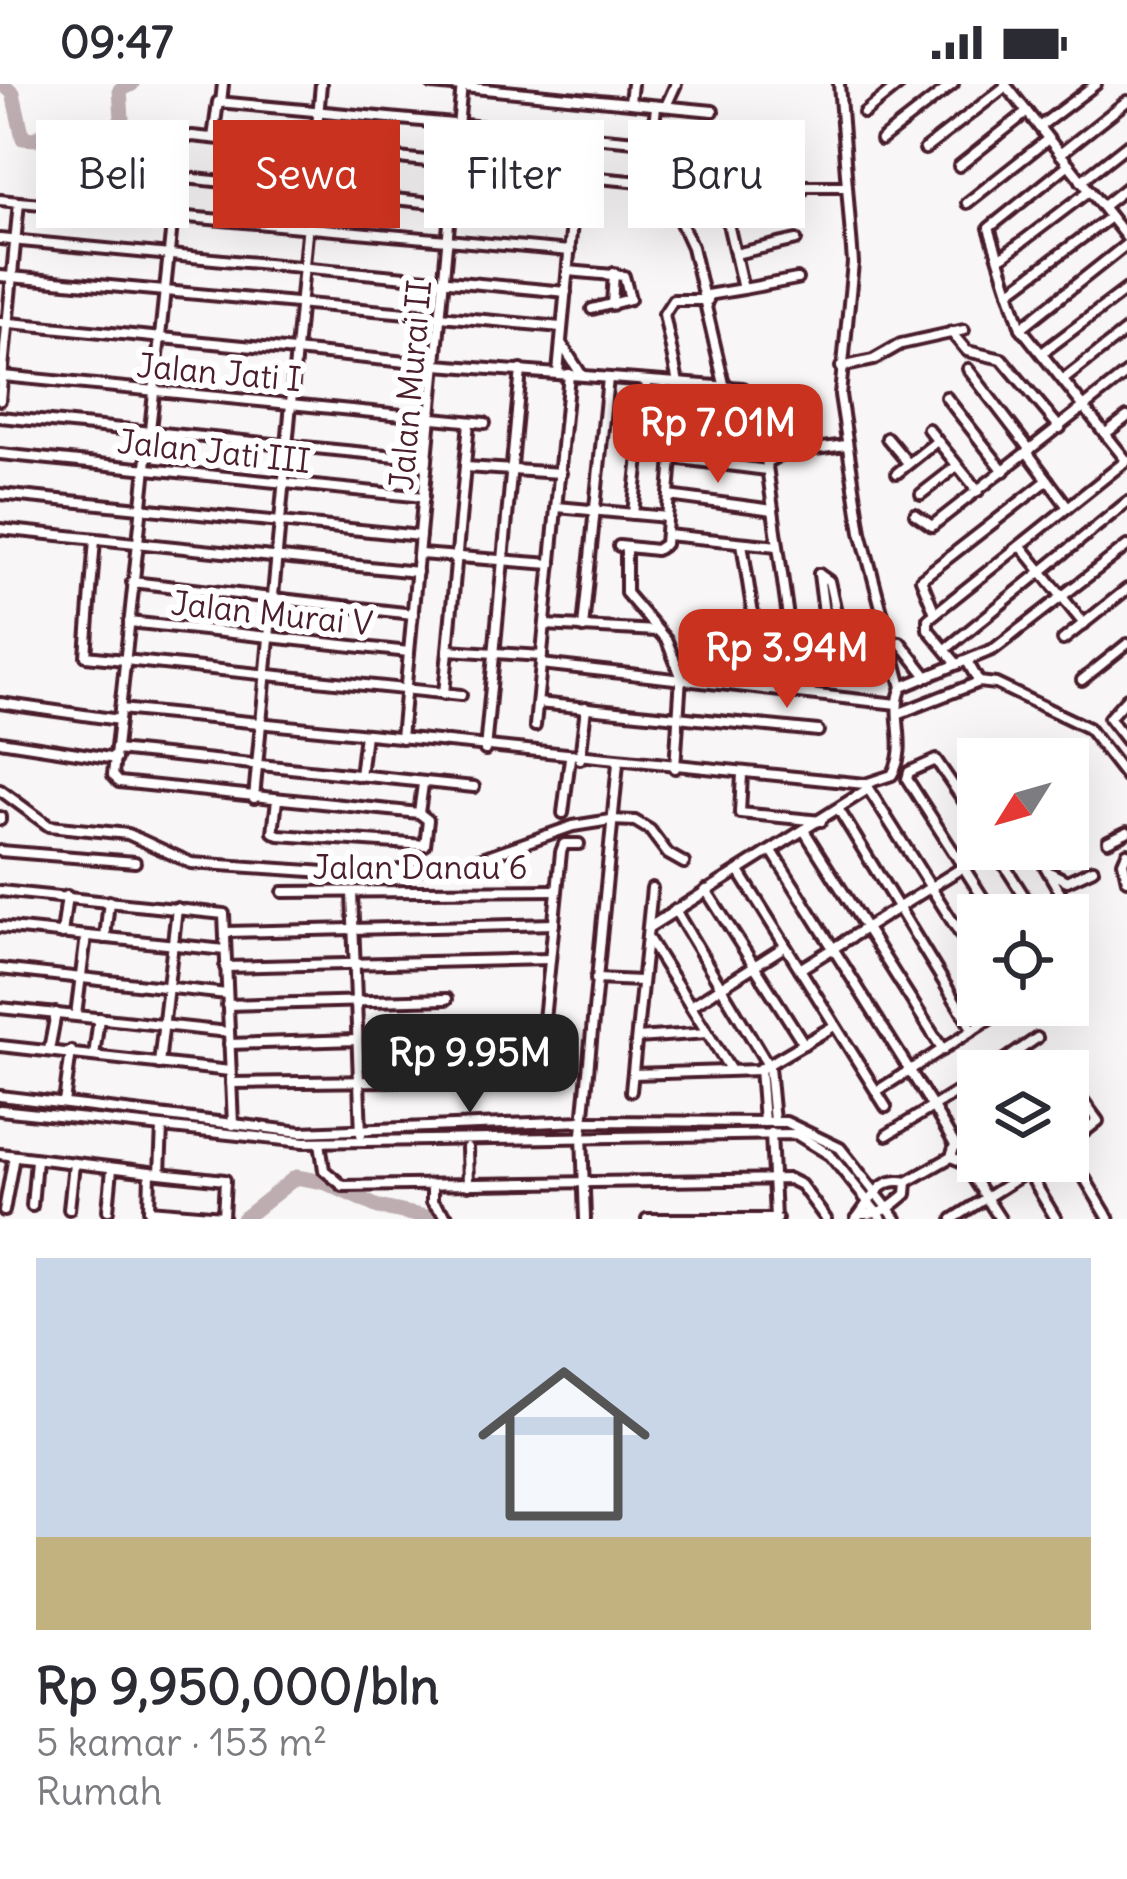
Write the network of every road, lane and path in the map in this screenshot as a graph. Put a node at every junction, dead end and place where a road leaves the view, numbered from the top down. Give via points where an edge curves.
1 (223, 84) edge
2 (321, 84) edge
3 (432, 84) edge
4 (632, 84) edge
5 (676, 84) edge
6 (839, 84) edge
7 (899, 84) edge
8 (953, 84) edge
9 (1096, 84) edge
10 (462, 85) edge
11 (1005, 85) edge
12 (1127, 101) edge
13 (630, 102) junction
14 (221, 103) junction
15 (661, 106) junction
16 (713, 111) dead end
17 (1027, 112) junction
18 (318, 113) junction
19 (864, 113) dead end
20 (317, 120) edge
21 (460, 120) edge
22 (660, 120) edge
23 (424, 123) edge
24 (1039, 128) junction
25 (212, 138) joint
26 (1048, 139) junction
27 (189, 140) edge
28 (881, 140) dead end
29 (1127, 145) edge
30 (925, 149) dead end
31 (1060, 154) junction
32 (1069, 164) junction
33 (959, 166) dead end
34 (1082, 181) junction
35 (805, 186) edge
36 (843, 186) junction
37 (1127, 187) edge
38 (1090, 190) junction
39 (0, 200) edge
40 (19, 202) junction
41 (36, 203) edge
42 (967, 203) dead end
43 (1102, 206) junction
44 (1110, 217) junction
45 (171, 228) edge
46 (307, 228) joint
47 (448, 228) edge
48 (572, 228) edge
49 (680, 228) edge
50 (730, 228) edge
51 (1126, 237) edge
52 (0, 238) edge
53 (15, 240) junction
54 (447, 240) junction
55 (796, 240) dead end
56 (570, 251) junction
57 (168, 253) junction
58 (735, 254) junction
59 (1002, 257) junction
60 (302, 267) junction
61 (568, 272) junction
62 (614, 273) junction
63 (0, 276) edge
64 (12, 278) junction
65 (445, 279) junction
66 (797, 279) dead end
67 (743, 289) junction
68 (1127, 289) edge
69 (161, 292) junction
70 (566, 292) junction
71 (1009, 292) junction
72 (708, 298) junction
73 (299, 305) junction
74 (612, 305) junction
75 (592, 309) dead end
76 (441, 317) junction
77 (4, 322) edge
78 (561, 327) junction
79 (1021, 328) junction
80 (964, 330) dead end
81 (1127, 330) edge
82 (951, 332) junction
83 (159, 339) junction
84 (560, 342) junction
85 (296, 350) junction
86 (1042, 353) junction
87 (436, 365) junction
88 (841, 367) junction
89 (968, 369) dead end
90 (2, 370) edge
91 (521, 370) junction
92 (558, 373) junction
93 (1127, 373) edge
94 (569, 374) junction
95 (581, 374) junction
96 (608, 378) junction
97 (1063, 380) junction
98 (647, 381) junction
99 (679, 383) junction
100 (724, 384) junction
101 (151, 391) junction
102 (946, 397) dead end
103 (0, 400) edge
104 (291, 403) junction
105 (1085, 406) junction
106 (432, 415) junction
107 (0, 417) edge
108 (1127, 417) edge
109 (677, 421) junction
110 (469, 422) junction
111 (485, 423) dead end
112 (1060, 428) junction
113 (928, 429) dead end
114 (147, 430) junction
115 (762, 430) junction
116 (1106, 434) junction
117 (886, 438) dead end
118 (937, 441) junction
119 (288, 444) junction
120 (846, 445) junction
121 (1028, 451) junction
122 (0, 454) edge
123 (673, 458) junction
124 (427, 459) junction
125 (1127, 460) edge
126 (908, 463) junction
127 (767, 466) junction
128 (957, 466) junction
129 (143, 467) junction
130 (465, 467) junction
131 (514, 471) junction
132 (1004, 471) junction
133 (562, 473) junction
134 (897, 473) dead end
135 (1048, 480) junction
136 (284, 481) junction
137 (978, 491) junction
138 (0, 494) edge
139 (921, 494) dead end
140 (424, 496) junction
141 (669, 496) junction
142 (1127, 502) edge
143 (140, 506) junction
144 (557, 507) junction
145 (1068, 507) junction
146 (773, 509) junction
147 (596, 511) junction
148 (633, 514) junction
149 (915, 514) dead end
150 (667, 518) junction
151 (280, 521) junction
152 (0, 529) edge
153 (667, 535) junction
154 (420, 536) junction
155 (95, 538) junction
156 (742, 543) junction
157 (137, 544) junction
158 (778, 546) junction
159 (1021, 546) junction
160 (1127, 546) edge
161 (420, 554) junction
162 (456, 556) junction
163 (278, 560) junction
164 (503, 560) junction
165 (551, 564) junction
166 (417, 572) junction
167 (1041, 572) junction
168 (132, 582) junction
169 (1127, 589) edge
170 (274, 598) junction
171 (1062, 598) junction
172 (935, 613) junction
173 (413, 614) junction
174 (824, 621) junction
175 (129, 622) junction
176 (1084, 624) junction
177 (545, 625) junction
178 (583, 628) junction
179 (660, 632) junction
180 (792, 632) junction
181 (269, 636) junction
182 (1063, 640) dead end
183 (900, 642) dead end
184 (1127, 644) edge
185 (758, 646) junction
186 (946, 649) junction
187 (448, 650) junction
188 (409, 652) junction
189 (494, 653) junction
190 (542, 660) junction
191 (124, 662) junction
192 (962, 662) junction
193 (265, 674) junction
194 (926, 675) junction
195 (681, 676) junction
196 (1082, 680) dead end
197 (979, 682) junction
198 (762, 687) junction
199 (902, 687) junction
200 (406, 690) junction
201 (798, 691) junction
202 (444, 694) junction
203 (461, 695) dead end
204 (1127, 698) edge
205 (0, 703) edge
206 (538, 703) junction
207 (586, 707) junction
208 (898, 709) junction
209 (120, 715) junction
210 (678, 716) junction
211 (262, 724) junction
212 (535, 726) dead end
213 (818, 731) dead end
214 (365, 734) junction
215 (401, 738) junction
216 (0, 741) edge
217 (1127, 741) edge
218 (485, 750) junction
219 (116, 754) junction
220 (575, 759) junction
221 (617, 763) junction
222 (256, 764) junction
223 (675, 768) junction
224 (742, 774) junction
225 (360, 776) junction
226 (1127, 778) edge
227 (423, 784) junction
228 (867, 787) junction
229 (474, 788) dead end
230 (0, 790) edge
231 (957, 791) edge
232 (254, 798) junction
233 (277, 800) junction
234 (838, 810) junction
235 (419, 813) junction
236 (563, 813) dead end
237 (611, 820) junction
238 (823, 821) junction
239 (805, 832) junction
240 (1127, 832) edge
241 (1108, 841) dead end
242 (579, 844) dead end
243 (0, 851) edge
244 (772, 851) junction
245 (1127, 853) edge
246 (957, 857) edge
247 (135, 862) dead end
248 (684, 863) dead end
249 (1093, 869) dead end
250 (961, 870) edge
251 (1049, 872) joint
252 (740, 873) junction
253 (1127, 880) edge
254 (932, 887) junction
255 (652, 888) dead end
256 (557, 890) junction
257 (706, 890) junction
258 (0, 891) edge
259 (283, 892) dead end
260 (352, 893) junction
261 (1061, 894) edge
262 (67, 896) junction
263 (110, 901) junction
264 (177, 908) junction
265 (897, 908) junction
266 (674, 910) junction
267 (554, 924) junction
268 (0, 927) edge
269 (864, 928) junction
270 (957, 928) edge
271 (353, 929) junction
272 (227, 932) junction
273 (648, 933) junction
274 (62, 934) junction
275 (86, 936) junction
276 (105, 938) junction
277 (173, 946) junction
278 (784, 947) junction
279 (225, 950) junction
280 (832, 950) junction
281 (550, 959) junction
282 (354, 964) junction
283 (756, 965) junction
284 (225, 967) junction
285 (0, 969) edge
286 (800, 969) junction
287 (80, 976) junction
288 (596, 979) junction
289 (641, 981) junction
290 (168, 984) junction
291 (722, 986) junction
292 (227, 994) junction
293 (447, 999) dead end
294 (356, 1002) junction
295 (227, 1006) junction
296 (691, 1006) junction
297 (0, 1008) edge
298 (56, 1012) junction
299 (76, 1015) junction
300 (99, 1018) junction
301 (162, 1026) junction
302 (834, 1026) junction
303 (979, 1026) edge
304 (973, 1030) junction
305 (228, 1032) junction
306 (707, 1033) junction
307 (637, 1037) junction
308 (1037, 1037) dead end
309 (542, 1039) junction
310 (357, 1040) junction
311 (229, 1044) junction
312 (804, 1044) junction
313 (0, 1046) edge
314 (49, 1050) junction
315 (943, 1050) junction
316 (1019, 1050) edge
317 (71, 1051) junction
318 (94, 1056) junction
319 (159, 1064) junction
320 (764, 1066) junction
321 (908, 1070) junction
322 (230, 1071) junction
323 (730, 1071) junction
324 (633, 1074) junction
325 (359, 1078) junction
326 (473, 1078) junction
327 (231, 1083) junction
328 (632, 1091) dead end
329 (877, 1091) junction
330 (957, 1093) edge
331 (0, 1096) edge
332 (64, 1103) junction
333 (886, 1107) dead end
334 (934, 1109) junction
335 (0, 1110) edge
336 (583, 1121) junction
337 (769, 1122) junction
338 (233, 1125) junction
339 (162, 1127) junction
340 (786, 1128) junction
341 (771, 1133) junction
342 (582, 1134) junction
343 (887, 1135) dead end
344 (361, 1136) junction
345 (320, 1142) junction
346 (955, 1145) joint
347 (467, 1148) dead end
348 (0, 1154) edge
349 (14, 1156) junction
350 (951, 1156) junction
351 (957, 1159) edge
352 (36, 1160) junction
353 (74, 1164) junction
354 (112, 1169) junction
355 (155, 1172) junction
356 (774, 1180) junction
357 (582, 1182) junction
358 (907, 1182) junction
359 (977, 1182) edge
360 (1010, 1182) edge
361 (1034, 1182) edge
362 (1088, 1182) edge
363 (432, 1186) junction
364 (468, 1186) junction
365 (875, 1191) junction
366 (986, 1196) junction
367 (866, 1198) junction
368 (32, 1206) dead end
369 (69, 1209) dead end
370 (108, 1210) dead end
371 (4, 1211) dead end
372 (883, 1214) edge
373 (859, 1216) edge
374 (776, 1218) edge
375 (449, 1219) edge
376 (585, 1219) edge
377 (646, 1219) edge
378 (826, 1219) edge
379 (896, 1219) edge
380 (953, 1219) edge
381 (1000, 1219) edge
382 (1056, 1219) edge
383 (1109, 1219) edge

1 - 14 street
2 - 18 street
3 - 10 street
4 - 13 street
5 - 15 street
6 - 36 street
7 - 19 street
8 - 28 street
9 - 24 street
10 - 13 street
10 - 21 street, Jalan Murai II
11 - 17 street
11 - 30 street
12 - 31 street
13 - 15 street
14 - 18 street
14 - 25 street
15 - 16 street
15 - 22 street
17 - 24 street
17 - 33 street
18 - 20 street
18 - 23 street
24 - 26 street
25 - 27 street
26 - 31 street
26 - 42 street
29 - 34 street
31 - 32 street
32 - 34 street
32 - 59 street via 989,228
34 - 38 street
35 - 36 street
36 - 88 street via 853,263
37 - 43 street
38 - 43 street
38 - 59 street
39 - 40 street
40 - 41 street
40 - 53 street
43 - 44 street
44 - 51 street
44 - 71 street
45 - 57 street
46 - 54 street
46 - 60 street
47 - 54 street, Jalan Murai II
48 - 56 street
49 - 72 street
50 - 58 street
51 - 79 street
52 - 53 street
53 - 57 street
53 - 64 street
54 - 56 street
54 - 65 street, Jalan Murai II
55 - 58 street
56 - 61 street
57 - 60 street
57 - 69 street
58 - 67 street
59 - 71 street
60 - 65 street
60 - 73 street
61 - 62 street
61 - 70 street
62 - 74 street
62 - 74 street via 624,276 630,297
63 - 64 street
64 - 69 street
64 - 77 street
65 - 70 street
65 - 76 street, Jalan Murai II
66 - 67 street
67 - 72 street
68 - 86 street
69 - 73 street
69 - 83 street
70 - 78 street
71 - 79 street
72 - 99 street via 673,300 664,314
72 - 100 street
73 - 76 street
73 - 85 street
74 - 75 street
76 - 78 street
76 - 87 street, Jalan Murai II
77 - 83 street
77 - 90 street
78 - 84 street
79 - 86 street
80 - 82 street
81 - 97 street
82 - 88 street
82 - 112 street via 967,352 1002,359
83 - 85 street
83 - 101 street
84 - 92 street
84 - 95 street
85 - 87 street
85 - 104 street
86 - 97 street
87 - 91 street
87 - 106 street, Jalan Murai II
88 - 120 street
89 - 121 street
90 - 101 street, Jalan Jati I
90 - 103 street
91 - 92 street
91 - 131 street
92 - 94 street
93 - 105 street
94 - 95 street
94 - 133 street
95 - 96 street
96 - 98 street
96 - 147 street
97 - 105 street
98 - 99 street
98 - 148 street
99 - 100 street
99 - 109 street
100 - 115 street via 749,392
101 - 104 street, Jalan Jati I
101 - 114 street
102 - 132 street
104 - 106 street, Jalan Jati I
104 - 119 street
105 - 112 street
105 - 116 street
106 - 110 street, Jalan Jati I
106 - 124 street, Jalan Murai II
107 - 114 street
108 - 116 street
109 - 115 street
109 - 123 street
110 - 111 street, Jalan Jati I
110 - 130 street
112 - 121 street
113 - 118 street
114 - 119 street
114 - 129 street
115 - 127 street
116 - 125 street
117 - 126 street
118 - 126 street
118 - 128 street
119 - 124 street
119 - 136 street
120 - 127 street via 784,453
120 - 199 street
121 - 132 street
121 - 135 street
122 - 129 street, Jalan Jati III
123 - 127 street
123 - 141 street
124 - 140 street, Jalan Murai II
125 - 145 street
126 - 134 street
127 - 146 street
128 - 137 street
128 - 139 street
129 - 136 street, Jalan Jati III
129 - 143 street
130 - 131 street
130 - 162 street
131 - 133 street
131 - 164 street
132 - 137 street
133 - 144 street
135 - 145 street
135 - 172 street via 921,579
136 - 140 street, Jalan Jati III
136 - 151 street
137 - 149 street via 929,528
138 - 143 street
140 - 154 street, Jalan Murai II
141 - 146 street
141 - 150 street
142 - 167 street
143 - 151 street
143 - 157 street
144 - 147 street
144 - 165 street
145 - 159 street
146 - 158 street
147 - 148 street
147 - 178 street
148 - 150 street
150 - 153 street
151 - 154 street
151 - 163 street
152 - 155 street
153 - 156 street
153 - 179 street via 656,550 623,547 626,593
154 - 161 street, Jalan Murai II
155 - 157 street
155 - 191 street via 83,652
156 - 158 street
156 - 185 street
157 - 163 street
157 - 168 street
158 - 180 street
159 - 167 street
159 - 172 street
160 - 171 street
161 - 162 street
161 - 166 street, Jalan Murai II
162 - 164 street
162 - 187 street
163 - 166 street
163 - 170 street
164 - 165 street
164 - 189 street
165 - 177 street
166 - 173 street, Jalan Murai II
167 - 171 street
167 - 186 street
168 - 170 street
168 - 175 street
169 - 176 street
170 - 173 street
170 - 181 street
171 - 176 street
171 - 192 street via 994,649
172 - 186 street via 928,629
173 - 188 street, Jalan Murai II
174 - 174 street via 838,613 819,574
174 - 180 street
175 - 181 street, Jalan Murai V
175 - 191 street
176 - 182 street
177 - 178 street
177 - 190 street
178 - 179 street
179 - 195 street
180 - 185 street
180 - 201 street
181 - 188 street, Jalan Murai V
181 - 193 street
183 - 194 street
184 - 196 street
185 - 198 street
186 - 192 street
187 - 189 street
187 - 202 street
188 - 200 street, Jalan Murai II
189 - 190 street
189 - 218 street
190 - 195 street
190 - 206 street
191 - 193 street
191 - 209 street
192 - 194 street
192 - 197 street
193 - 200 street
193 - 211 street
194 - 199 street
195 - 198 street
195 - 210 street
197 - 208 street
197 - 226 street via 1079,722
198 - 201 street
199 - 208 street
200 - 202 street
200 - 215 street, Jalan Murai II
201 - 208 street
202 - 203 street
204 - 217 street via 1109,713
205 - 209 street
206 - 207 street
206 - 212 street
207 - 210 street
207 - 220 street
208 - 228 street via 896,769
209 - 211 street
209 - 219 street
210 - 213 street
210 - 223 street
211 - 214 street
211 - 222 street
214 - 215 street
214 - 225 street
215 - 218 street
216 - 219 street
218 - 220 street
219 - 222 street
219 - 232 street via 119,782
220 - 221 street
220 - 236 street
221 - 223 street
221 - 237 street
222 - 225 street
222 - 232 street
223 - 224 street
224 - 228 street
224 - 238 street via 740,813
225 - 227 street
227 - 229 street
227 - 235 street
228 - 234 street
228 - 254 street
230 - 237 street via 49,826 128,834 190,863 355,874 478,859
231 - 246 street via 936,760 908,772
232 - 233 street
233 - 235 street
233 - 235 street via 279,835 421,848 428,820
234 - 238 street
234 - 265 street
237 - 248 street via 635,821
237 - 288 street
238 - 239 street
239 - 244 street
239 - 269 street
240 - 241 street
242 - 256 street via 563,846
243 - 247 street
244 - 252 street
244 - 280 street
245 - 253 street
249 - 251 street via 1067,881
250 - 254 street
251 - 261 street
252 - 257 street
252 - 278 street
254 - 265 street
254 - 270 street
255 - 273 street
256 - 260 street, Jalan Danau 6
256 - 267 street
257 - 266 street
257 - 283 street
258 - 262 street
259 - 260 street, Jalan Danau 6
260 - 271 street
262 - 263 street
262 - 274 street
263 - 264 street
263 - 276 street
264 - 272 street via 224,914
264 - 277 street
265 - 269 street
265 - 304 street
266 - 273 street
266 - 291 street
267 - 271 street
267 - 281 street
268 - 274 street
269 - 280 street
269 - 315 street
271 - 272 street
271 - 282 street
272 - 279 street
273 - 289 street
273 - 296 street
274 - 275 street
275 - 276 street
275 - 287 street
276 - 277 street
277 - 279 street
277 - 290 street
278 - 283 street
278 - 286 street
279 - 284 street
280 - 286 street
280 - 321 street
281 - 282 street
281 - 309 street
282 - 284 street
282 - 294 street
283 - 291 street
283 - 312 street
284 - 292 street
285 - 287 street
286 - 302 street
287 - 290 street
287 - 299 street
288 - 289 street
288 - 336 street
289 - 307 street
290 - 292 street
290 - 301 street
291 - 296 street
291 - 320 street
292 - 295 street
293 - 294 street
294 - 295 street
294 - 310 street
295 - 305 street
296 - 306 street
297 - 298 street
298 - 299 street
298 - 314 street
299 - 300 street
300 - 301 street
300 - 318 street
301 - 305 street
301 - 319 street
302 - 312 street
302 - 329 street
303 - 304 street
304 - 315 street
305 - 311 street
306 - 307 street
306 - 323 street
307 - 324 street
308 - 316 street
309 - 326 street via 477,1038
309 - 326 street via 543,1079
310 - 311 street
310 - 325 street
311 - 322 street
312 - 320 street
313 - 314 street
314 - 317 street
315 - 321 street
317 - 318 street
317 - 332 street
318 - 319 street
319 - 322 street
320 - 323 street
320 - 337 street
321 - 329 street
321 - 334 street
322 - 327 street
323 - 324 street
324 - 328 street
325 - 326 street
325 - 327 street
325 - 344 street
327 - 338 street
329 - 333 street
330 - 334 street
331 - 332 street
332 - 338 street
334 - 343 street
334 - 346 street
335 - 339 street
336 - 337 street
336 - 342 street
336 - 344 street
337 - 340 street
338 - 344 street
339 - 345 street
339 - 355 street
340 - 341 street
340 - 365 street via 840,1148
340 - 367 street via 830,1155
341 - 342 street
341 - 356 street
342 - 344 street
342 - 357 street
344 - 345 street
345 - 363 street via 324,1170 343,1186
346 - 350 street
347 - 364 street
348 - 349 street
349 - 352 street
349 - 371 street
350 - 351 street
350 - 358 street
352 - 353 street
352 - 368 street
353 - 354 street
353 - 369 street
354 - 355 street
354 - 370 street
355 - 355 street via 225,1180 223,1216 149,1210
356 - 357 street
356 - 374 street
356 - 378 street via 797,1182
357 - 364 street
357 - 376 street
358 - 365 street
358 - 372 street via 906,1194
359 - 366 street
360 - 366 street
361 - 382 street
362 - 383 street
363 - 364 street
363 - 375 street via 434,1206
365 - 367 street
365 - 372 street
366 - 380 street
366 - 381 street
367 - 372 street
367 - 373 street
372 - 373 street
372 - 379 street
374 - 377 street

